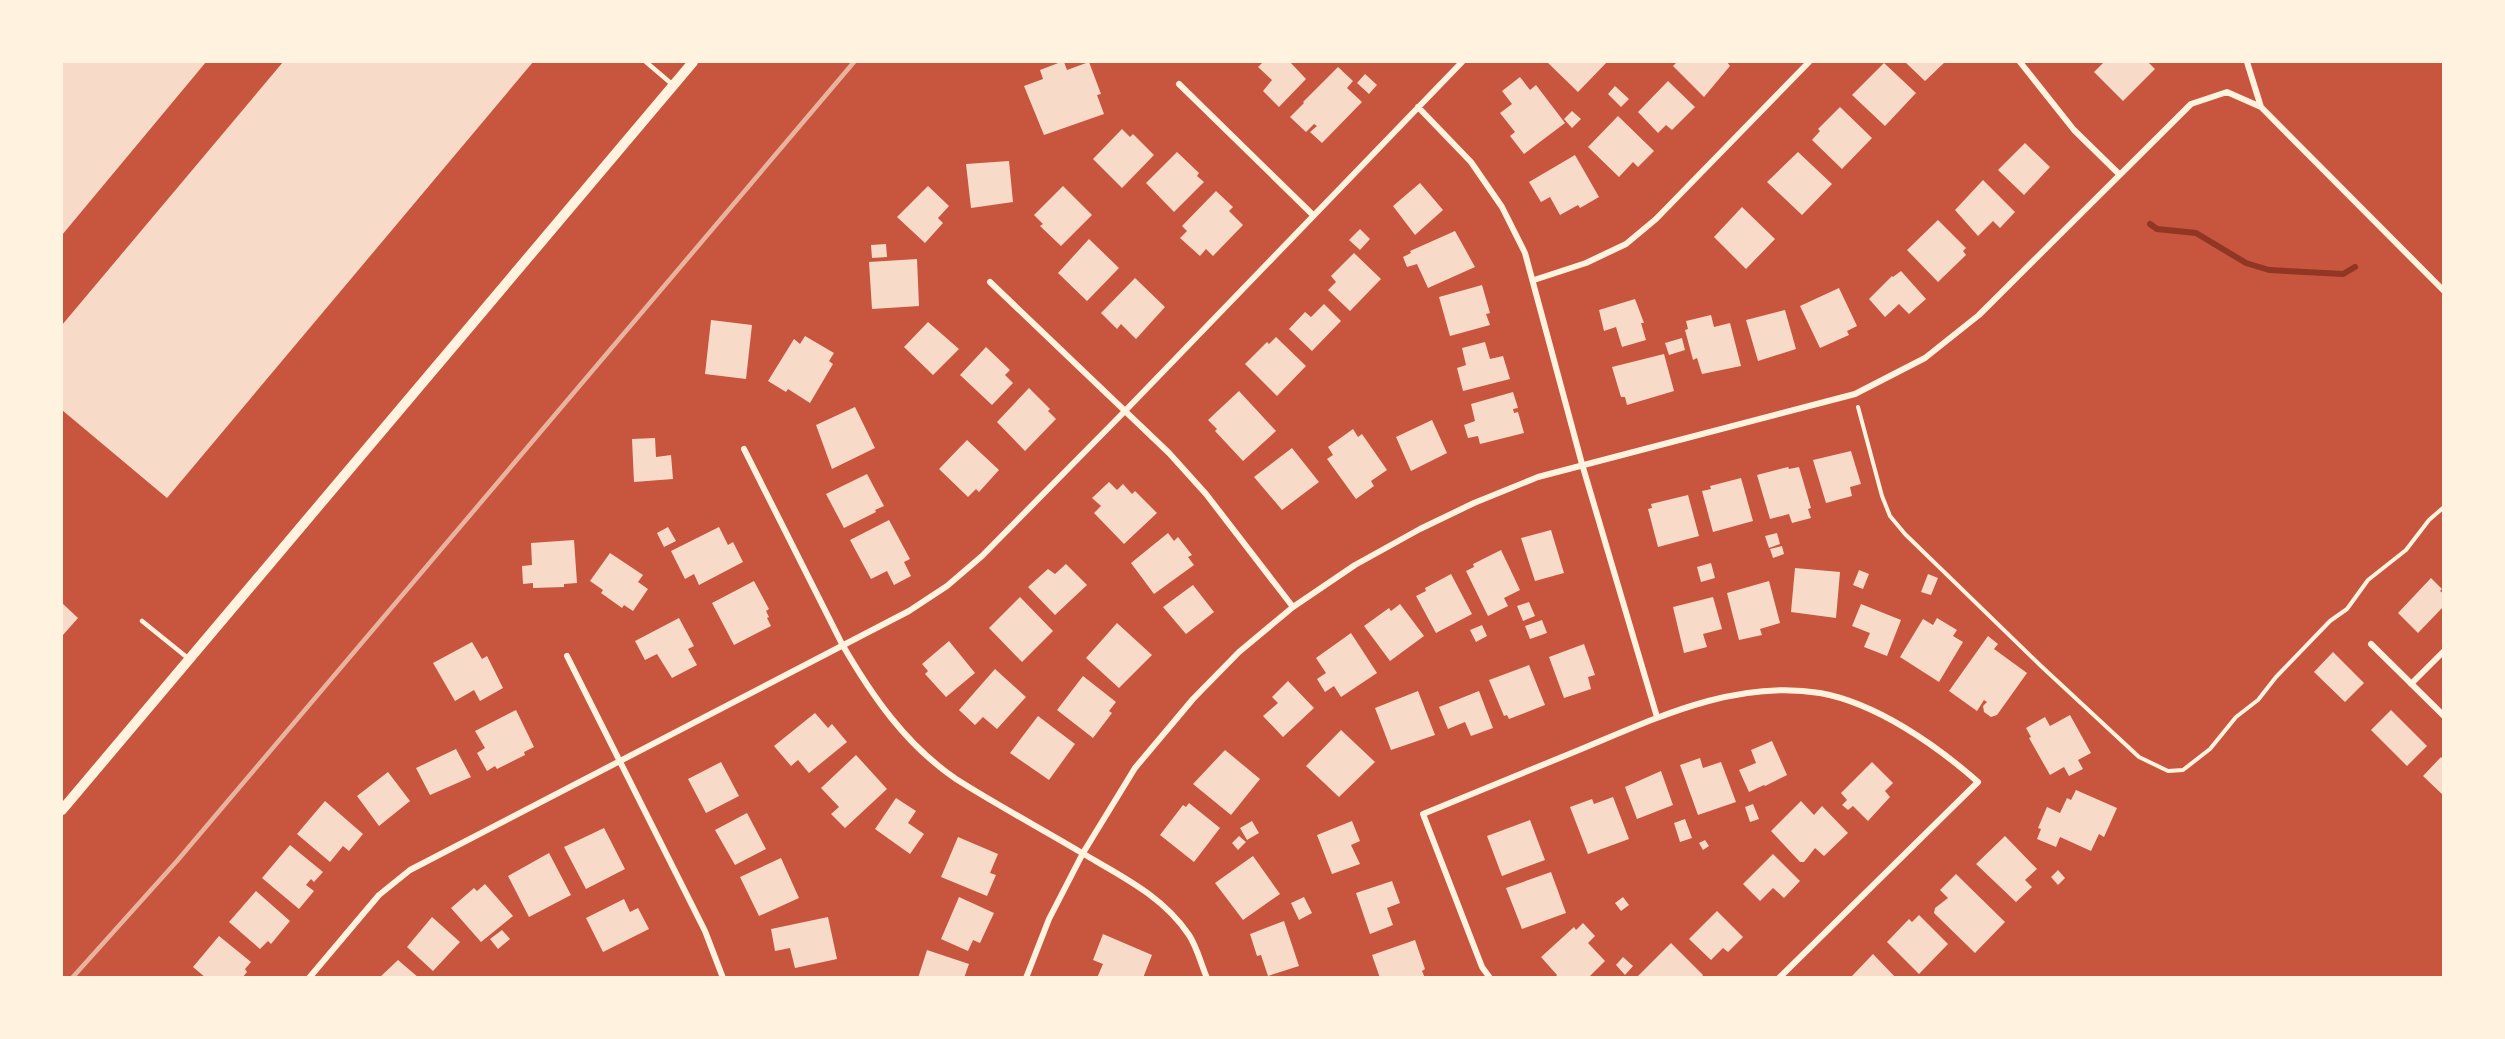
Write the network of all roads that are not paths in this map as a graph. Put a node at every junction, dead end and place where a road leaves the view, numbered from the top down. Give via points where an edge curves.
1 (646, 62) edge
2 (693, 62) edge
3 (1462, 62) edge
4 (1809, 62) edge
5 (2020, 62) edge
6 (2247, 62) edge
7 (1179, 84) dead end
8 (673, 85) junction
9 (1418, 106) junction
10 (2261, 107) junction
11 (2119, 174) junction
12 (1313, 216) junction
13 (1534, 280) junction
14 (990, 282) dead end
15 (2444, 291) edge
16 (1125, 411) junction
17 (744, 449) dead end
18 (1582, 464) junction
19 (1293, 607) junction
20 (142, 621) dead end
21 (842, 644) junction
22 (2372, 644) dead end
23 (2444, 651) edge
24 (567, 656) dead end
25 (189, 659) junction
26 (2411, 684) junction
27 (2444, 716) edge
28 (1657, 717) junction
29 (620, 760) junction
30 (62, 810) edge
31 (1083, 853) junction
32 (309, 978) edge
33 (723, 978) edge
34 (1026, 978) edge
35 (1207, 978) edge
36 (1490, 978) edge
37 (1779, 978) edge

1 - 8 lane
2 - 8 street
3 - 9 street
4 - 13 street via 1656,219 1626,244 1586,263
5 - 11 street via 2074,130
6 - 10 street
7 - 12 street
8 - 25 street
9 - 12 street
9 - 13 street via 1471,162 1502,207
10 - 11 street via 2227,92 2191,104
10 - 15 street
11 - 18 street via 1979,315 1925,358 1855,394
12 - 16 street
13 - 18 street
14 - 16 street
16 - 19 street via 1206,494
16 - 21 street via 982,556 947,586 909,611
17 - 21 street
18 - 19 street via 1538,477 1420,529 1355,565
18 - 28 street
19 - 31 street via 1239,652 1193,699 1135,768
20 - 25 lane
21 - 29 street
21 - 31 street via 889,717 923,753 955,778
22 - 26 street
23 - 26 street
24 - 29 street
25 - 30 street
26 - 27 street
28 - 36 street via 1423,814 1482,967
28 - 37 street via 1706,701 1764,690 1821,693 1865,708 1912,731 1978,782
29 - 32 street via 410,870 379,896
29 - 33 street via 705,931
31 - 34 street via 1049,919
31 - 35 street via 1167,908 1190,937

